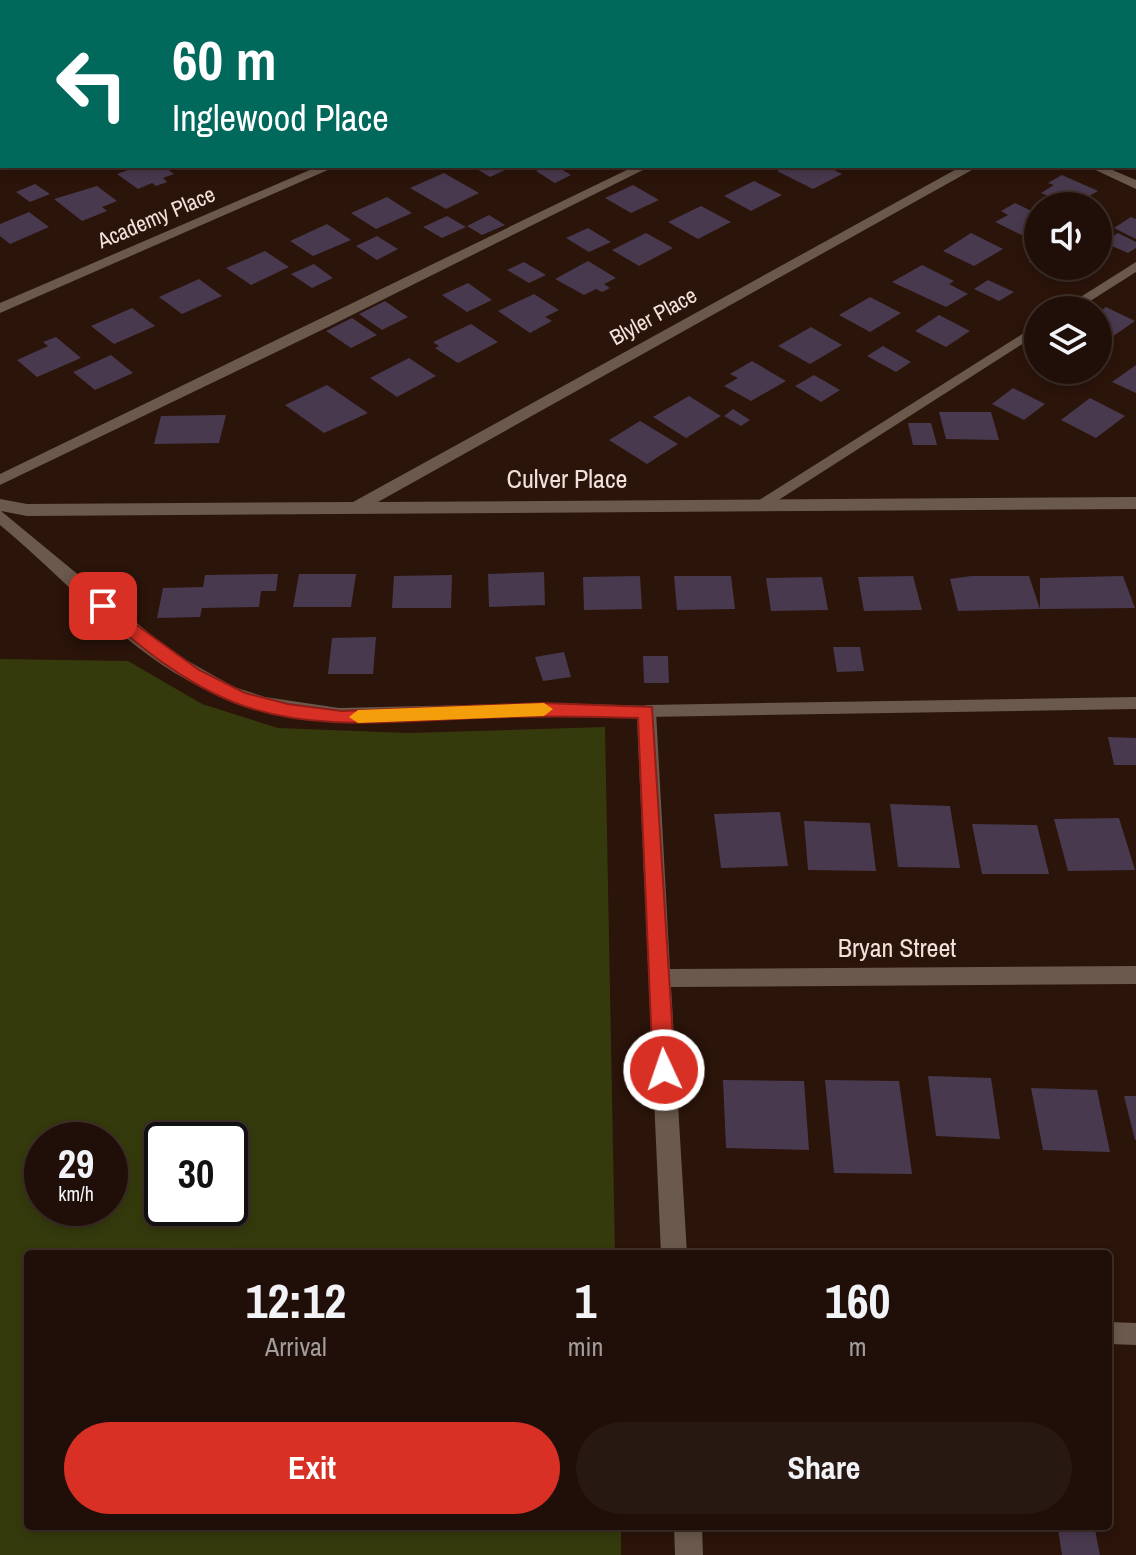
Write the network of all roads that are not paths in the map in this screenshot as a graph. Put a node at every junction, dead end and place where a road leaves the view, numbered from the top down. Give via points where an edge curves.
1 (325, 168) edge
2 (641, 168) edge
3 (968, 168) edge
4 (1098, 168) edge
5 (1136, 185) edge
6 (1136, 266) edge
7 (1089, 296) edge
8 (0, 308) edge
9 (1024, 337) edge
10 (0, 480) edge
11 (1136, 503) edge
12 (761, 504) junction
13 (0, 505) edge
14 (357, 507) junction
15 (0, 516) edge
16 (1136, 703) edge
17 (646, 711) junction
18 (1136, 975) edge
19 (659, 978) junction
20 (674, 1250) edge
21 (1112, 1333) edge
22 (1136, 1334) edge
23 (688, 1530) edge
24 (689, 1555) edge

1 - 8 street, Academy Place
2 - 10 lane
3 - 14 street, Blyler Place
4 - 5 lane
6 - 7 lane
9 - 12 lane
11 - 12 street, Culver Place
12 - 14 street, Culver Place
13 - 14 street, Culver Place via 27,510
15 - 17 street via 146,643 239,698 342,717 543,709
16 - 17 lane
17 - 19 street
18 - 19 street, Bryan Street
19 - 20 street
21 - 22 lane
23 - 24 street

